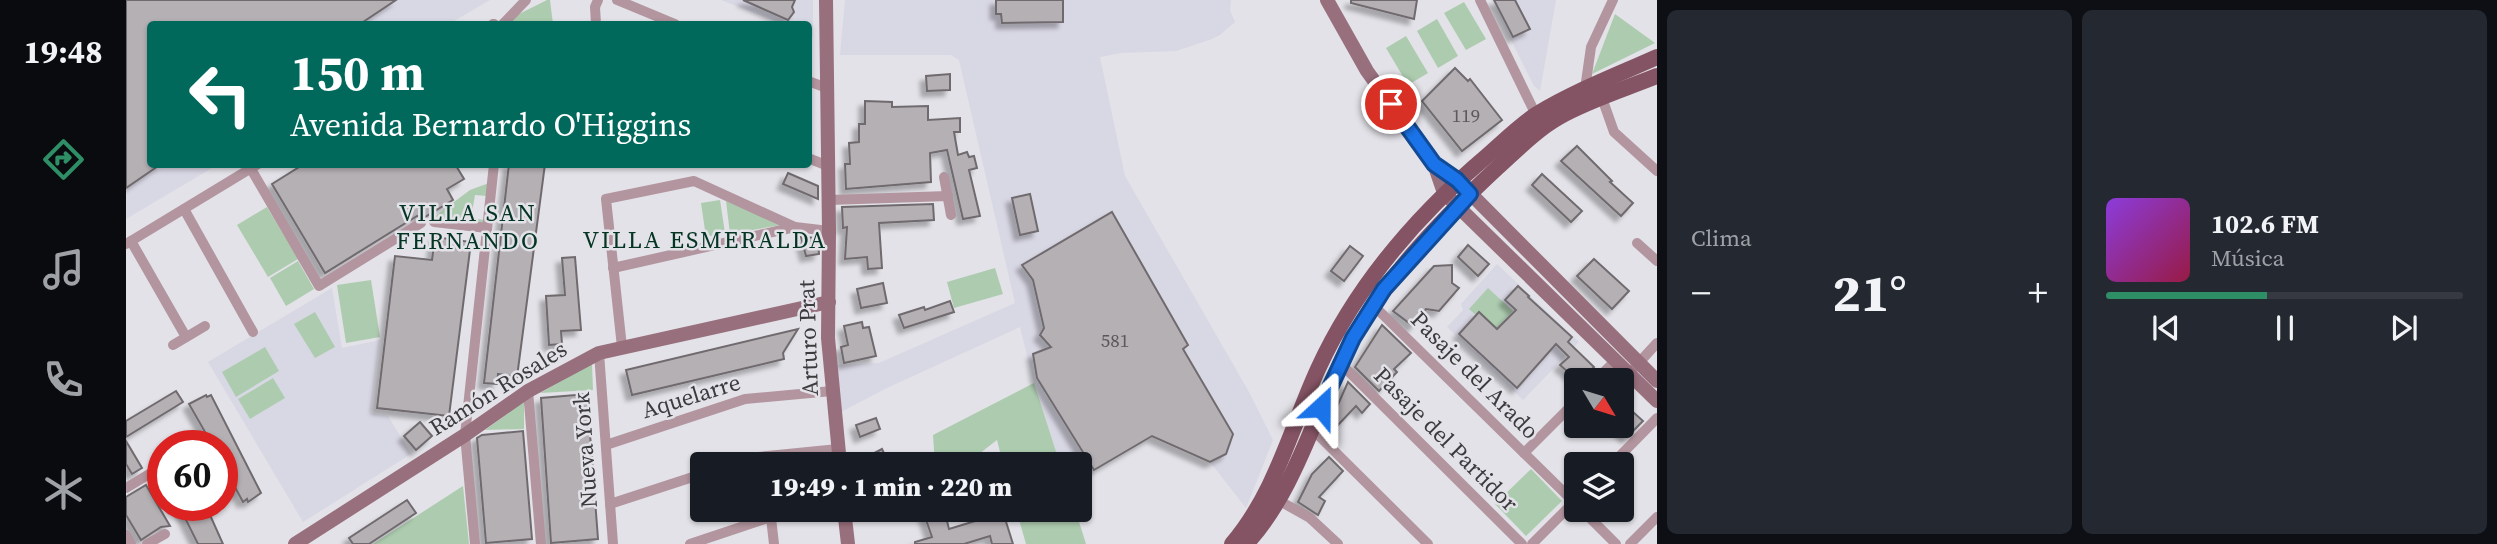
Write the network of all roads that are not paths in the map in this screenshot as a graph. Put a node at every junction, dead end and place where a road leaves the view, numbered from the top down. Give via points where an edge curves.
1 (526, 0) edge
2 (598, 0) edge
3 (617, 0) edge
4 (826, 0) edge
5 (1327, 0) edge
6 (1480, 0) edge
7 (1613, 0) edge
8 (506, 21) edge
9 (596, 21) edge
10 (668, 21) edge
11 (1657, 57) edge
12 (1657, 76) edge
13 (812, 82) edge
14 (827, 88) junction
15 (1585, 89) junction
16 (1602, 98) junction
17 (1536, 115) junction
18 (812, 160) edge
19 (1434, 164) junction
20 (828, 166) junction
21 (252, 168) edge
22 (255, 168) edge
23 (494, 168) edge
24 (1657, 171) edge
25 (944, 177) dead end
26 (1457, 180) junction
27 (1444, 192) junction
28 (1470, 194) junction
29 (947, 196) junction
30 (829, 200) junction
31 (1458, 207) junction
32 (184, 209) junction
33 (951, 215) dead end
34 (434, 222) dead end
35 (421, 223) dead end
36 (795, 227) junction
37 (486, 228) junction
38 (830, 231) junction
39 (129, 242) edge
40 (1637, 243) dead end
41 (1657, 261) edge
42 (613, 268) junction
43 (829, 302) junction
44 (1373, 305) junction
45 (205, 326) dead end
46 (253, 332) dead end
47 (186, 337) junction
48 (1657, 343) edge
49 (173, 345) dead end
50 (622, 347) junction
51 (599, 354) junction
52 (1616, 360) junction
53 (1340, 363) junction
54 (1608, 368) edge
55 (1633, 368) junction
56 (1634, 369) edge
57 (1634, 369) edge
58 (1657, 381) edge
59 (528, 391) junction
60 (832, 391) junction
61 (1657, 401) edge
62 (1564, 413) edge
63 (1657, 418) edge
64 (1311, 428) junction
65 (466, 435) junction
66 (606, 445) junction
67 (839, 452) edge
68 (1624, 452) edge
69 (1524, 453) junction
70 (147, 475) edge
71 (690, 478) edge
72 (126, 488) edge
73 (1564, 491) edge
74 (1278, 500) junction
75 (610, 503) junction
76 (1564, 516) edge
77 (1657, 517) edge
78 (747, 522) edge
79 (772, 522) edge
80 (845, 522) edge
81 (1595, 522) edge
82 (165, 534) dead end
83 (126, 535) edge
84 (300, 543) edge
85 (1248, 543) edge
86 (131, 544) edge
87 (147, 544) edge
88 (475, 544) edge
89 (541, 544) edge
90 (613, 544) edge
91 (690, 544) edge
92 (774, 544) edge
93 (848, 544) edge
94 (1231, 544) edge
95 (1338, 544) edge
96 (1428, 544) edge
97 (1522, 544) edge
98 (1532, 544) edge
99 (1616, 544) edge
100 (1630, 544) edge

1 - 8 street
2 - 9 street
3 - 10 street
4 - 14 street, Arturo Prat
5 - 19 street via 1367,71
6 - 17 street
7 - 15 street via 1591,47
11 - 15 main road
12 - 16 main road
13 - 14 street
14 - 20 street, Arturo Prat
15 - 17 main road
16 - 24 street via 1614,132
16 - 28 main road via 1547,124
17 - 26 main road
18 - 20 street
19 - 26 street
19 - 27 street
20 - 30 street, Arturo Prat
21 - 32 street
22 - 35 street via 319,286
23 - 37 street
25 - 29 street
26 - 27 main road
26 - 28 street
27 - 31 street
27 - 94 main road via 1384,260 1349,311 1319,368 1265,496
28 - 31 main road
28 - 55 street
29 - 30 street
29 - 33 street
30 - 38 street, Arturo Prat
31 - 44 main road
31 - 52 street
32 - 39 street
32 - 46 street
34 - 37 street
36 - 38 street
36 - 42 street
36 - 42 street via 694,181 684,181 606,199
37 - 65 street
38 - 43 street, Arturo Prat
39 - 47 street
40 - 41 street
42 - 50 street
43 - 50 street, Ramón Rosales
43 - 60 street, Arturo Prat
44 - 53 main road
44 - 69 street, Pasaje del Arado
45 - 47 street
47 - 49 street
48 - 55 street
50 - 51 street, Ramón Rosales
51 - 59 street, Ramón Rosales
51 - 66 street, Nueva York
52 - 54 street
52 - 55 street
53 - 64 main road
53 - 97 street, Pasaje del Partidor
56 - 58 street
57 - 61 street
59 - 65 street, Ramón Rosales
59 - 89 street
60 - 66 street, Aquelarre via 745,399
60 - 67 street, Arturo Prat
62 - 69 street
63 - 68 street
64 - 74 main road
64 - 96 street
65 - 84 street, Ramón Rosales
65 - 88 street
66 - 75 street, Nueva York
69 - 73 street, Pasaje del Arado
70 - 72 street
71 - 75 street
74 - 85 main road
74 - 95 street via 1310,518
75 - 90 street, Nueva York
76 - 98 street
77 - 100 street
78 - 91 street
79 - 92 street
80 - 93 street
81 - 99 street, Pasaje del Arado
82 - 87 street
83 - 86 street

